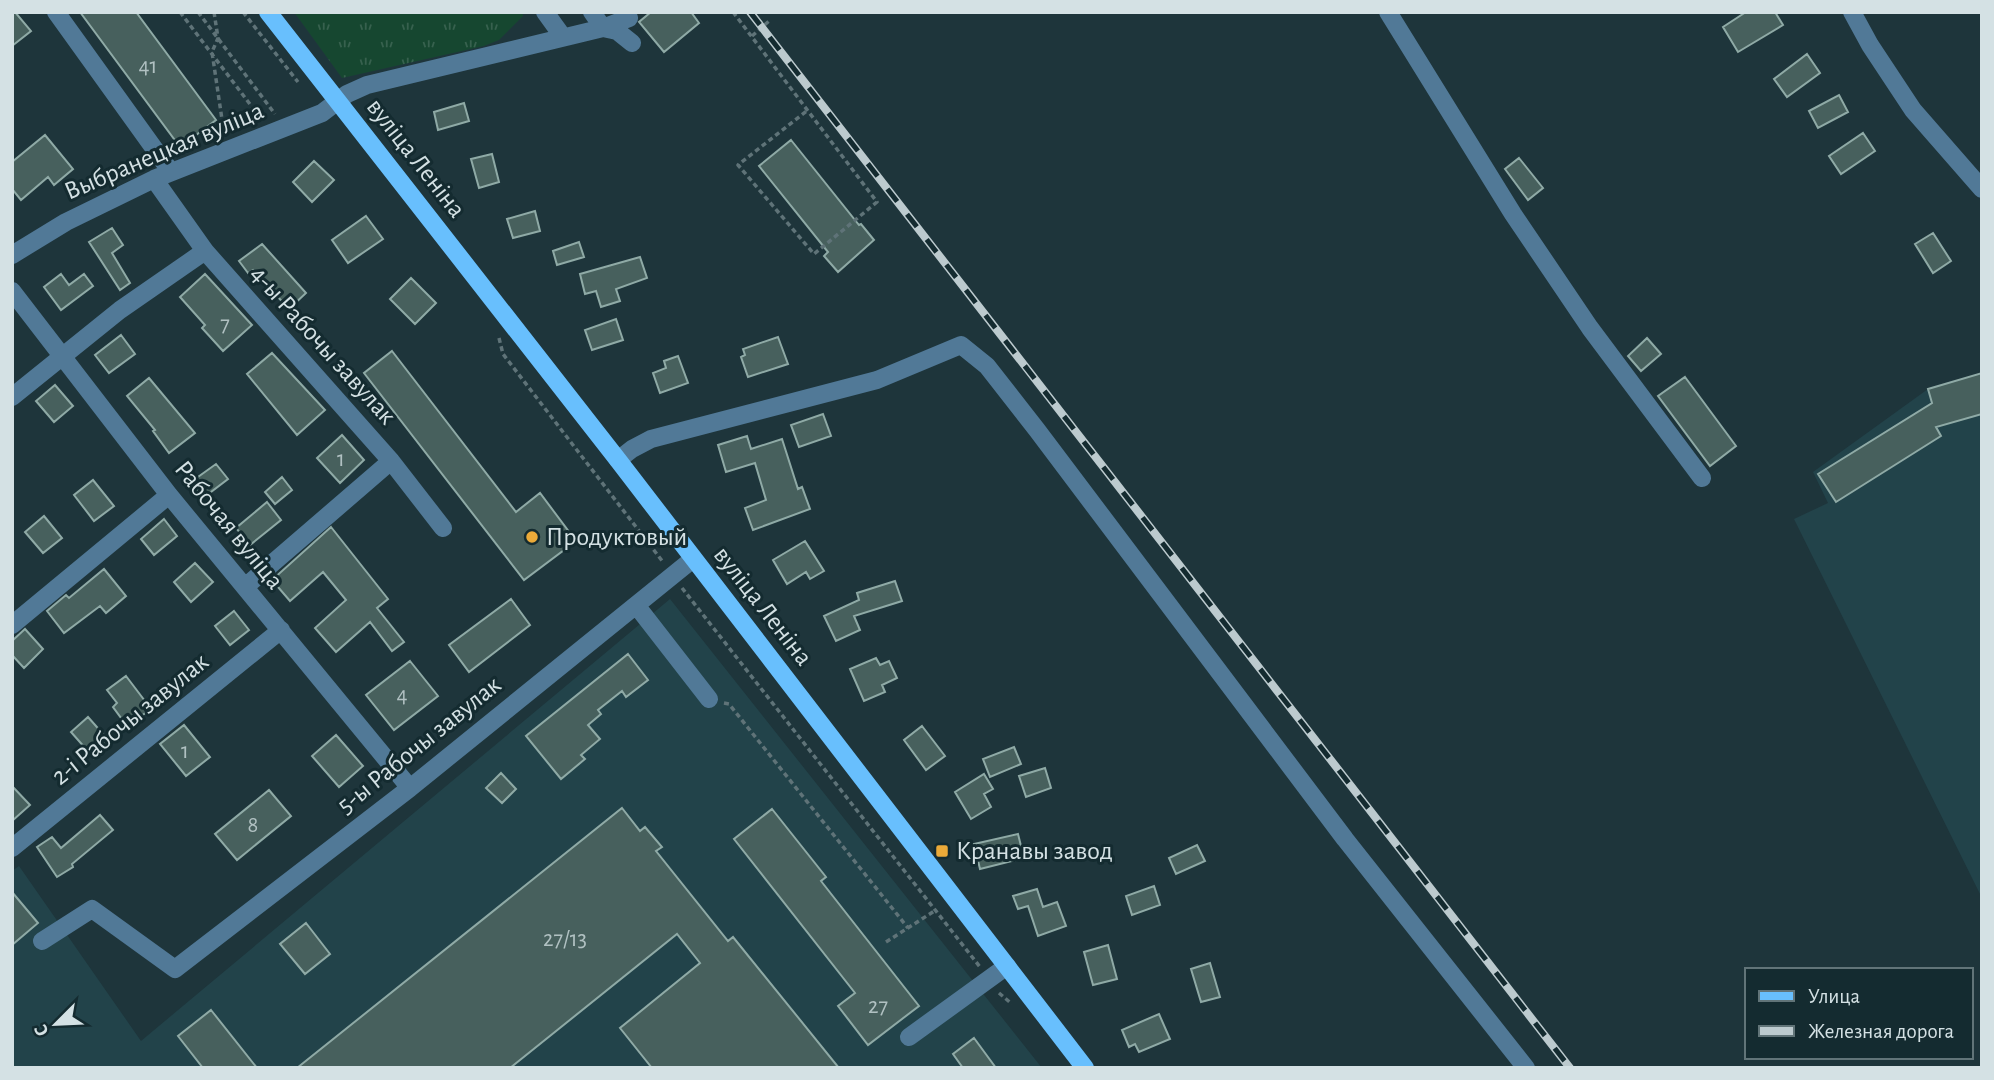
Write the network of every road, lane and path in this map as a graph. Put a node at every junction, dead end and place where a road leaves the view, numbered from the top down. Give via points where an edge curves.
1 (57, 12) edge
2 (180, 12) edge
3 (198, 12) edge
4 (214, 12) edge
5 (243, 12) edge
6 (268, 12) edge
7 (544, 12) edge
8 (592, 12) edge
9 (733, 12) edge
10 (1388, 12) edge
11 (1852, 12) edge
12 (628, 18) dead end
13 (769, 21) dead end
14 (603, 27) junction
15 (752, 36) junction
16 (563, 37) junction
17 (218, 38) junction
18 (632, 43) dead end
19 (212, 52) junction
20 (298, 83) dead end
21 (338, 101) junction
22 (808, 110) junction
23 (279, 130) junction
24 (226, 150) junction
25 (162, 175) junction
26 (1982, 189) edge
27 (205, 251) junction
28 (12, 255) edge
29 (12, 290) edge
30 (498, 336) dead end
31 (64, 356) junction
32 (12, 397) edge
33 (618, 460) junction
34 (391, 461) junction
35 (1702, 478) dead end
36 (169, 495) junction
37 (443, 528) dead end
38 (693, 559) junction
39 (673, 575) junction
40 (244, 587) junction
41 (636, 605) junction
42 (12, 625) edge
43 (281, 630) junction
44 (709, 699) joint
45 (410, 788) junction
46 (12, 848) edge
47 (908, 928) junction
48 (42, 941) dead end
49 (886, 942) dead end
50 (1007, 966) junction
51 (909, 1037) dead end
52 (1085, 1068) edge
53 (1526, 1068) edge

1 - 25 street, 4-ы Рабочы завулак
2 - 19 path
3 - 17 path
4 - 17 path
5 - 20 path
6 - 21 main road, вуліца Леніна
7 - 16 street
8 - 14 street
9 - 15 path
10 - 35 street via 1513,214 1590,328
11 - 26 street via 1913,110
12 - 14 street, Выбранецкая вуліца
13 - 15 path
14 - 16 street, Выбранецкая вуліца
14 - 18 street
15 - 22 path
16 - 21 street, Выбранецкая вуліца via 368,85
17 - 19 path
17 - 23 path
19 - 23 path
19 - 24 path
21 - 23 street, Выбранецкая вуліца via 322,113
21 - 33 main road, вуліца Леніна
22 - 22 path via 738,165 814,254 877,202
23 - 24 street, Выбранецкая вуліца
24 - 25 street, Выбранецкая вуліца
25 - 27 street, 4-ы Рабочы завулак
25 - 28 street, Выбранецкая вуліца via 66,222
27 - 31 street
27 - 34 street, 4-ы Рабочы завулак
29 - 31 street, Рабочая вуліца
30 - 39 path via 503,354
31 - 32 street
31 - 36 street, Рабочая вуліца
33 - 38 main road, вуліца Леніна
33 - 53 street via 651,439 877,380 961,345 986,366 1028,419 1345,839
34 - 37 street
34 - 40 street, 4-ы Рабочы завулак
36 - 40 street, Рабочая вуліца
36 - 42 street
38 - 39 street, 5-ы Рабочы завулак
38 - 50 main road, вуліца Леніна
39 - 41 street, 5-ы Рабочы завулак
39 - 47 path via 936,910
40 - 43 street, Рабочая вуліца
41 - 44 street
41 - 45 street, 5-ы Рабочы завулак
43 - 45 street, Рабочая вуліца
43 - 46 street, 2-і Рабочы завулак
44 - 47 path via 729,704
45 - 48 street, 5-ы Рабочы завулак via 175,969 92,909
47 - 49 path
50 - 51 street
50 - 52 main road, вуліца Леніна

